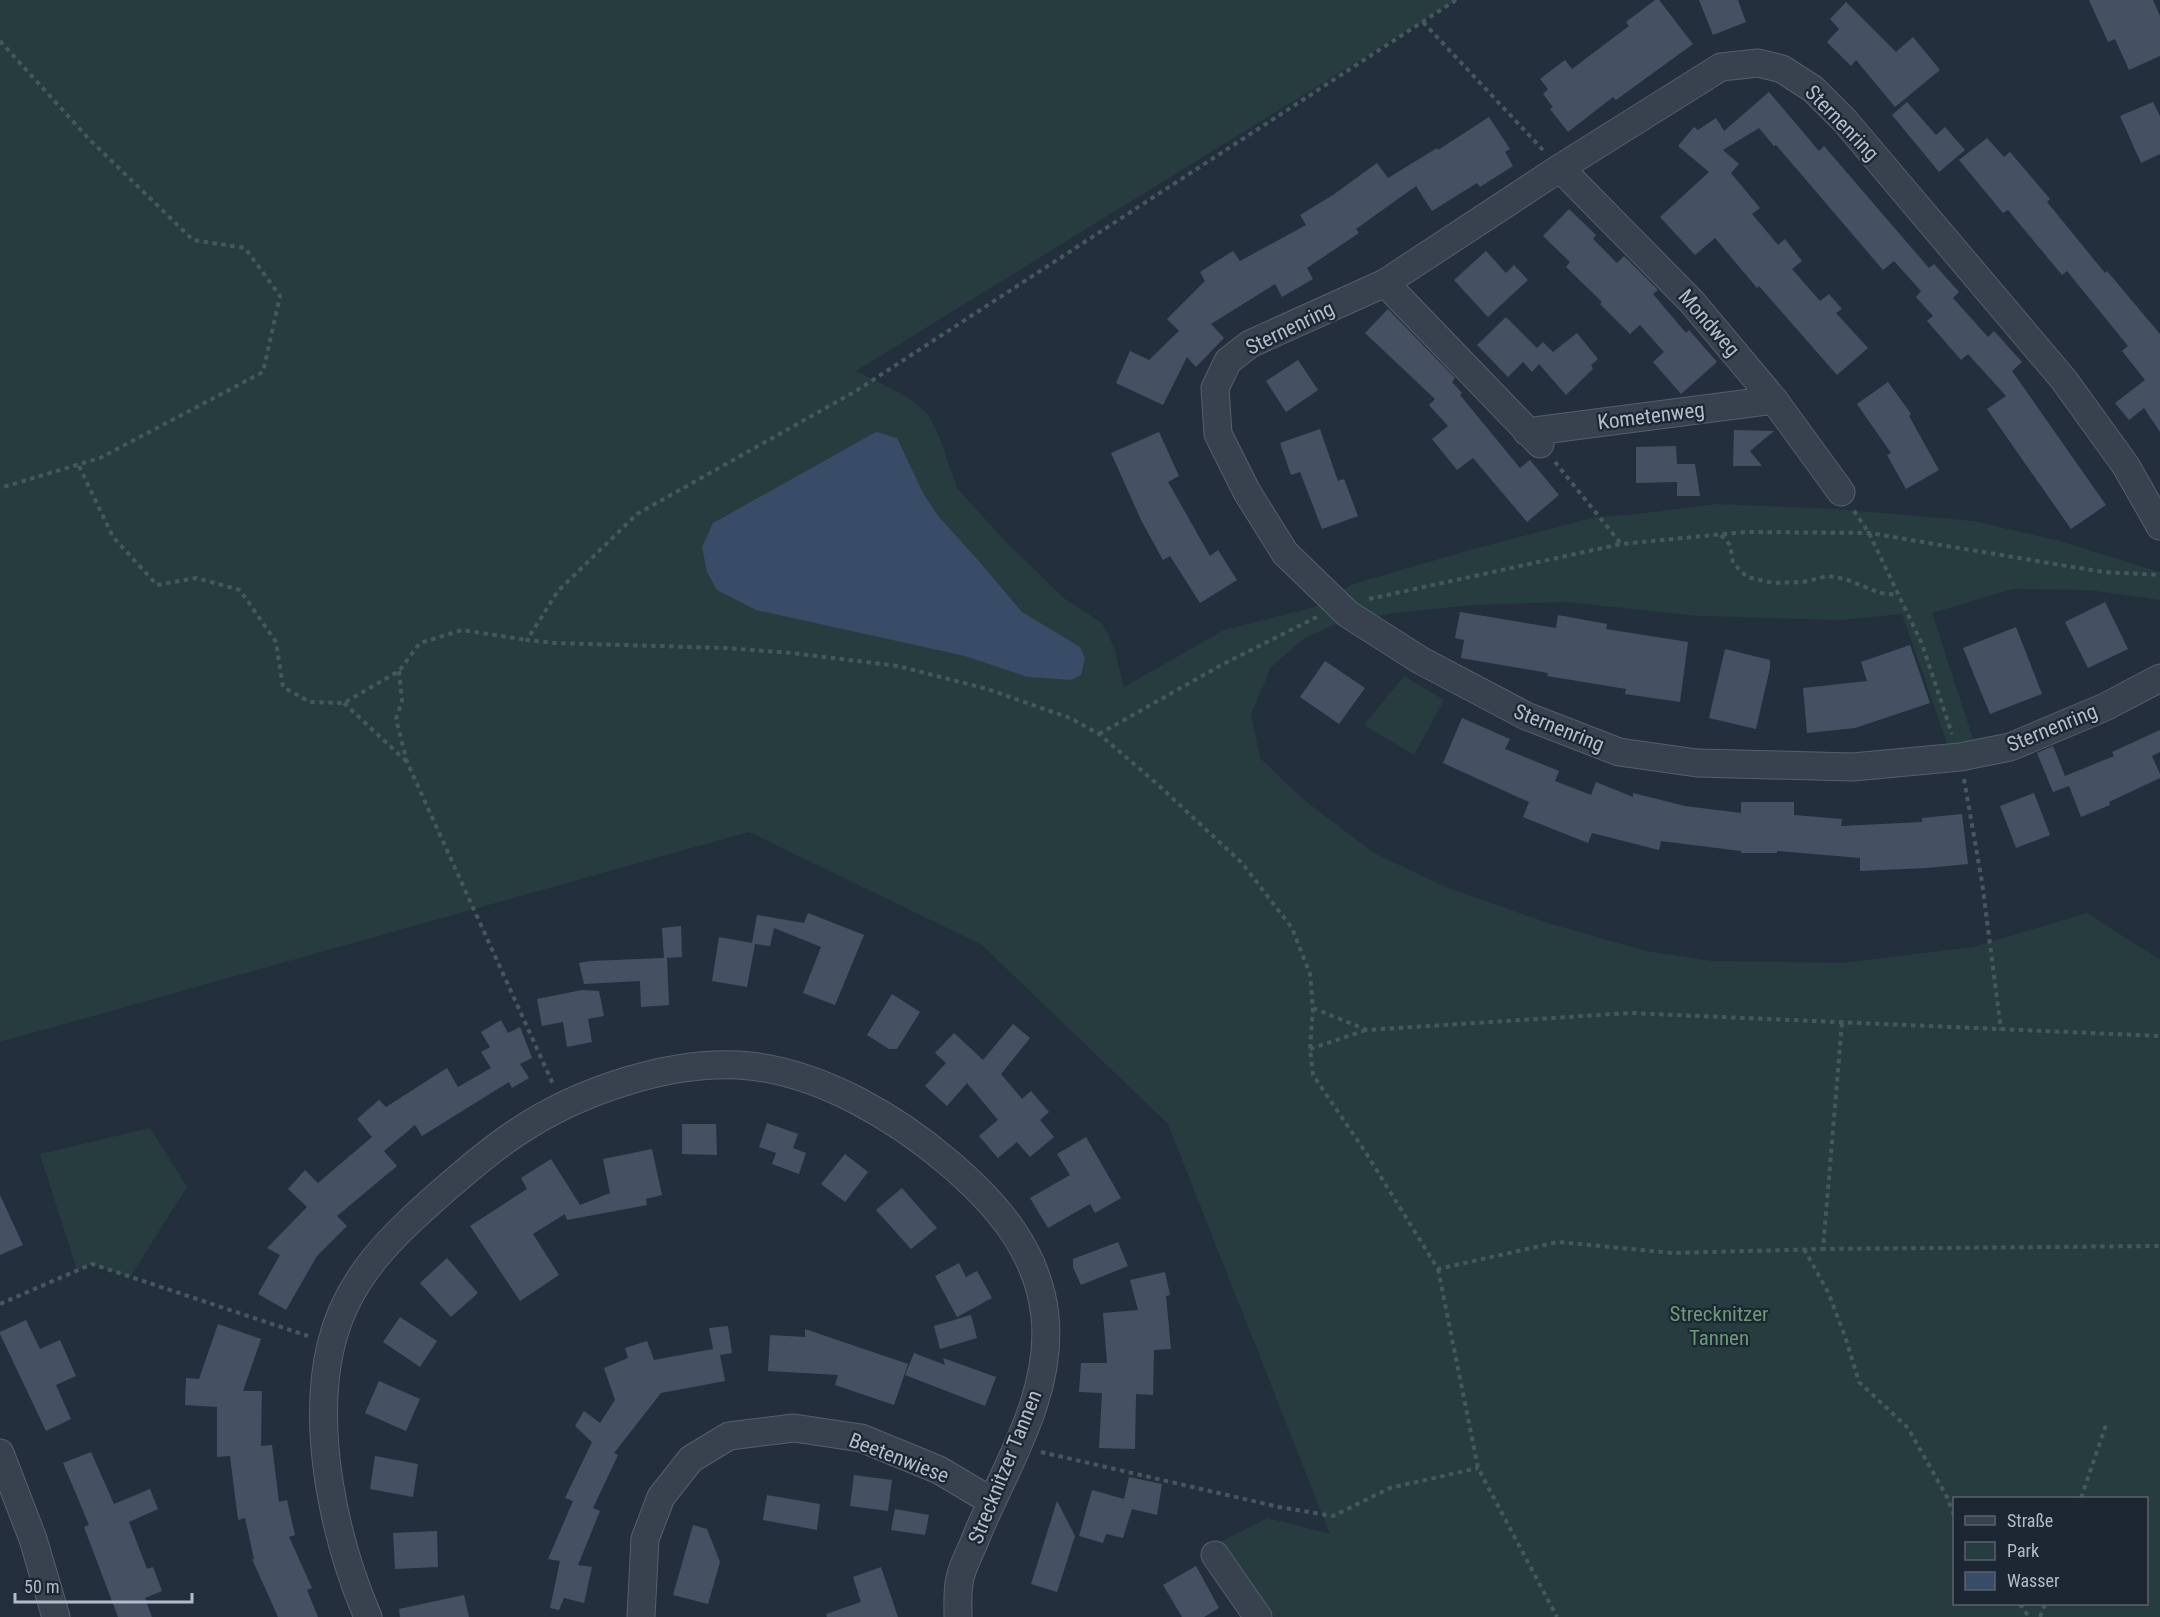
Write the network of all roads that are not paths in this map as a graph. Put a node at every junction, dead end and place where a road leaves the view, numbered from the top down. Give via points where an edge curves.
1 (1560, 168) junction
2 (1385, 283) junction
3 (1774, 400) junction
4 (1841, 492) dead end
5 (2160, 526) edge
6 (2160, 678) edge
7 (0, 1453) edge
8 (991, 1501) junction
9 (1215, 1555) dead end
10 (56, 1617) edge
11 (368, 1617) edge
12 (641, 1617) edge
13 (958, 1617) edge
14 (1258, 1617) edge

1 - 2 street, Sternenring
1 - 3 street, Mondweg via 1692,302
1 - 5 street, Sternenring via 1721,67 1758,63 1782,69 1813,89 1845,121 2064,380 2126,466
2 - 3 street, Kometenweg via 1535,440
2 - 6 street, Sternenring via 1250,344 1228,361 1215,388 1218,434 1247,492 1285,553 1348,614 1420,660 1526,716 1619,752 1697,763 1853,767 1960,757 2010,747 2105,707
3 - 4 street, Mondweg
7 - 10 street via 33,1539
8 - 11 street, Strecknitzer Tannen via 1037,1399 1045,1356 1045,1318 1037,1273 1012,1228 981,1190 870,1106 810,1080 752,1066 699,1065 609,1088 563,1107 509,1138 397,1232 362,1274 331,1344 323,1426 338,1529
8 - 12 street, Beetenwiese via 939,1470 861,1438 794,1428 729,1436 691,1459 661,1497 645,1539
8 - 13 street, Strecknitzer Tannen via 960,1578
9 - 14 street

